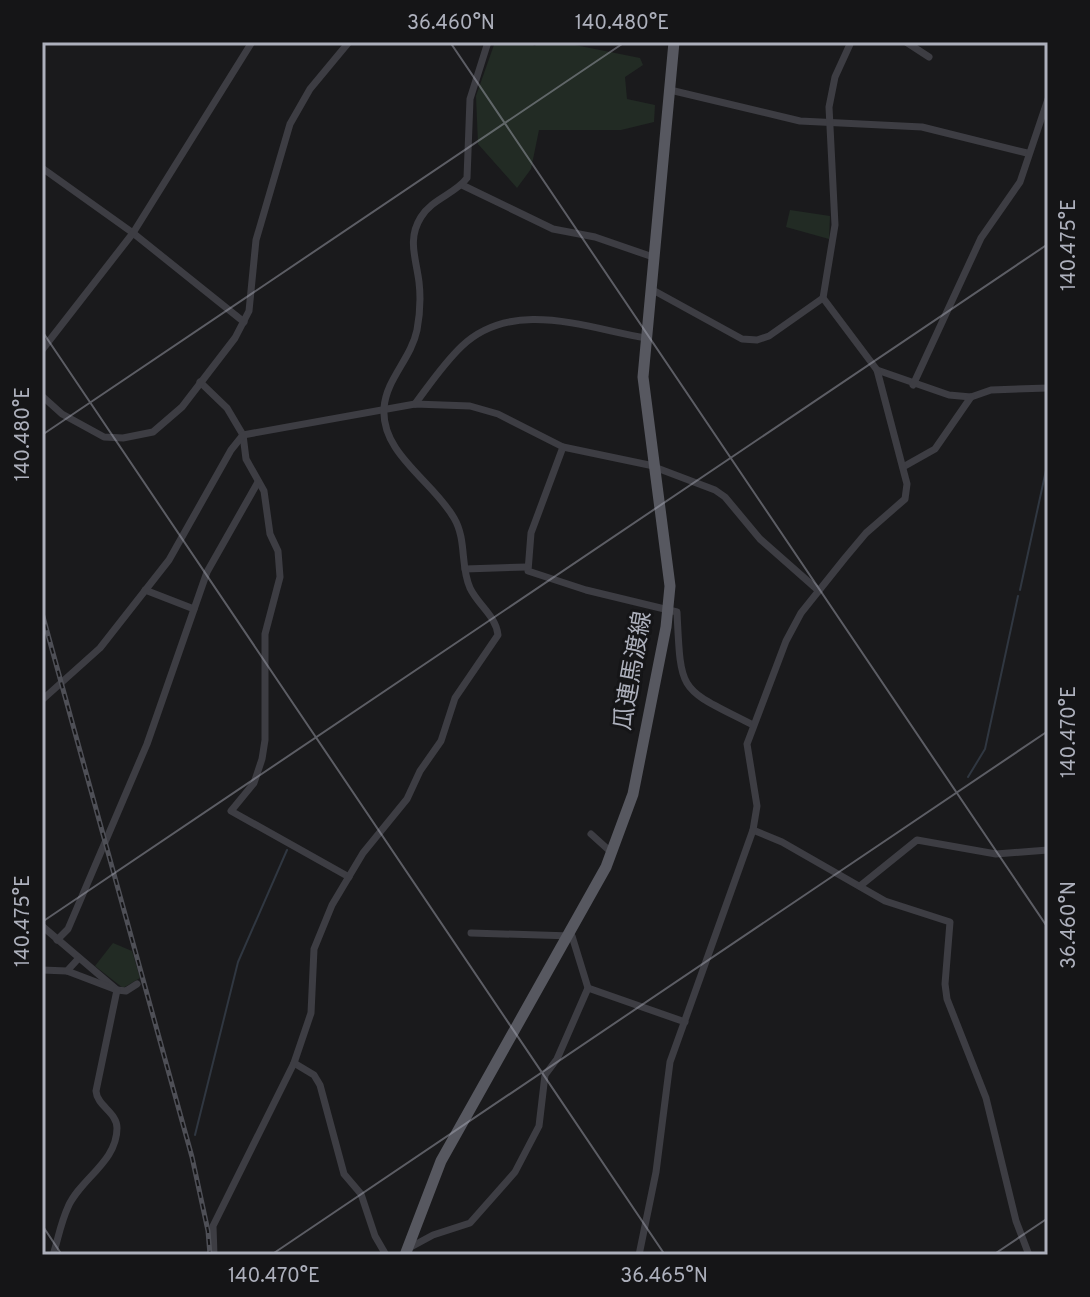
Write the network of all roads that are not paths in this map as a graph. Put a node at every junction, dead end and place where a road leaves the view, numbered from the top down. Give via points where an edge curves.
1 (252, 42) edge
2 (349, 42) edge
3 (488, 42) edge
4 (674, 42) edge
5 (851, 42) edge
6 (906, 42) edge
7 (929, 57) dead end
8 (670, 90) junction
9 (1048, 99) edge
10 (831, 123) junction
11 (1027, 153) junction
12 (42, 168) edge
13 (462, 185) junction
14 (133, 233) junction
15 (653, 257) junction
16 (651, 289) junction
17 (823, 298) junction
18 (244, 322) junction
19 (646, 338) junction
20 (42, 350) edge
21 (877, 370) junction
22 (200, 382) junction
23 (913, 385) junction
24 (1048, 388) edge
25 (42, 396) edge
26 (971, 397) junction
27 (415, 404) junction
28 (384, 410) junction
29 (243, 435) junction
30 (563, 447) junction
31 (654, 467) junction
32 (903, 467) junction
33 (258, 482) junction
34 (527, 567) junction
35 (465, 569) junction
36 (145, 590) junction
37 (819, 591) junction
38 (194, 609) junction
39 (668, 610) junction
40 (42, 700) edge
41 (753, 725) junction
42 (753, 830) junction
43 (591, 834) dead end
44 (1048, 850) edge
45 (612, 853) junction
46 (349, 877) junction
47 (860, 886) junction
48 (42, 926) edge
49 (471, 933) dead end
50 (567, 935) junction
51 (57, 940) junction
52 (78, 959) junction
53 (42, 970) edge
54 (67, 971) junction
55 (137, 984) dead end
56 (588, 988) junction
57 (117, 990) junction
58 (685, 1022) junction
59 (294, 1063) junction
60 (406, 1252) edge
61 (53, 1255) edge
62 (214, 1255) edge
63 (386, 1255) edge
64 (639, 1255) edge
65 (1029, 1255) edge

1 - 14 street
2 - 18 street via 310,89 290,124 256,240
3 - 13 street via 470,99 470,161
4 - 8 main road, 瓜連馬渡線
5 - 10 street via 831,90
6 - 7 street
8 - 10 street via 800,121
8 - 15 main road, 瓜連馬渡線
9 - 11 street
10 - 11 street via 922,127
10 - 17 street via 835,225
11 - 23 street via 1020,182 981,238
12 - 14 street
13 - 15 street via 553,229
13 - 28 street via 422,215 414,232 421,305 412,350 388,388
14 - 18 street
14 - 20 street
15 - 16 main road, 瓜連馬渡線
16 - 17 street via 742,339 757,340
16 - 19 main road, 瓜連馬渡線
17 - 21 street
18 - 22 street
19 - 27 street via 524,318 489,327 464,344
19 - 31 main road, 瓜連馬渡線 via 644,407
21 - 23 street
21 - 32 street
22 - 25 street via 164,425 123,438 87,430
22 - 29 street via 227,408
23 - 26 street
24 - 26 street via 991,390
26 - 32 street via 935,449
27 - 28 street
27 - 30 street via 470,406 498,414
28 - 29 street
28 - 35 street via 394,447 454,516 463,539
29 - 33 street via 246,459
29 - 36 street via 169,560
30 - 31 street
30 - 34 street via 531,533
31 - 37 street via 725,497 760,539
31 - 39 main road, 瓜連馬渡線 via 668,558
32 - 37 street via 905,499 866,533
33 - 38 street via 223,539
33 - 46 street via 280,577 265,634 262,759 254,783 231,811
34 - 35 street
34 - 39 street via 534,574
35 - 46 street via 472,591 497,626 495,642 455,698 441,741 407,799
36 - 38 street
36 - 40 street via 100,648
37 - 41 street via 786,641
38 - 51 street via 147,744 68,929
39 - 41 street via 677,612 679,659 687,686 694,695
39 - 45 main road, 瓜連馬渡線 via 633,794
41 - 42 street via 747,744 757,806
42 - 47 street
42 - 58 street
43 - 45 street
44 - 47 street via 996,854 917,840
45 - 50 main road, 瓜連馬渡線
46 - 59 street via 314,949 311,1013
47 - 65 street via 885,901 950,922 947,999 986,1098
48 - 51 street
49 - 50 street
50 - 56 street via 574,940
50 - 60 main road, 瓜連馬渡線 via 441,1161
51 - 52 street
52 - 54 street
52 - 57 street
53 - 54 street
54 - 57 street
55 - 57 street
56 - 58 street
56 - 60 street via 545,1075 539,1126 515,1172 470,1223 433,1235
57 - 61 street via 96,1091 115,1119 116,1137 108,1156 68,1207
58 - 64 street via 670,1062
59 - 62 street via 213,1226
59 - 63 street via 320,1085 344,1174 361,1194

